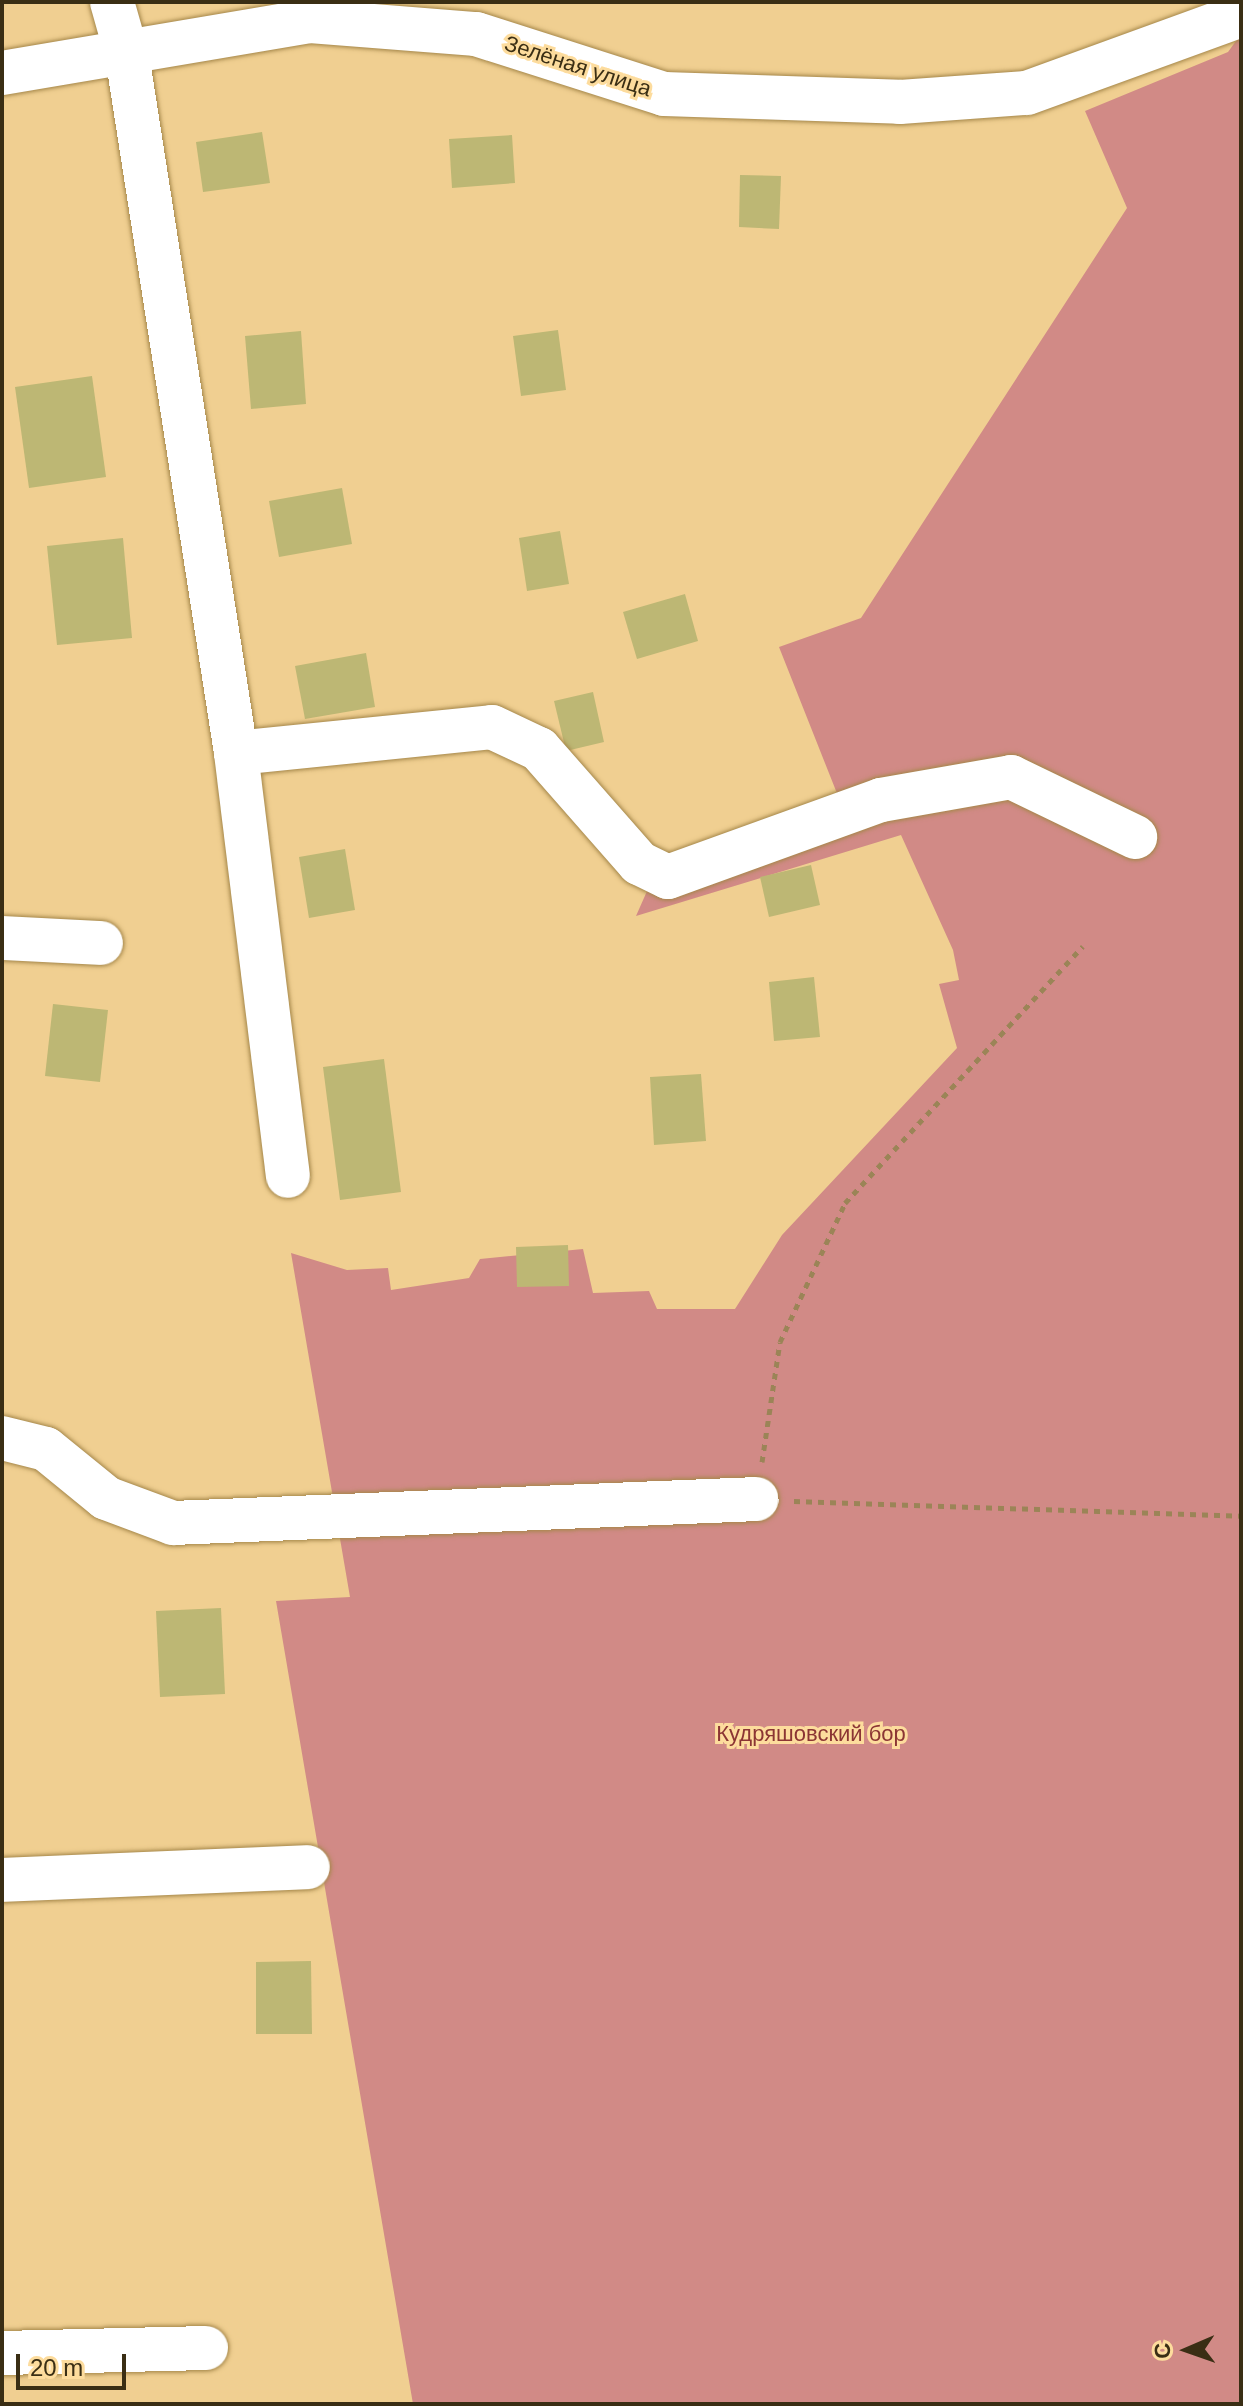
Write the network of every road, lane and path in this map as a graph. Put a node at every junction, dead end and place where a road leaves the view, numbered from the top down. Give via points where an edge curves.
1 (112, 2) edge
2 (1241, 15) edge
3 (127, 55) junction
4 (2, 73) edge
5 (236, 753) junction
6 (1135, 837) dead end
7 (2, 938) edge
8 (101, 943) dead end
9 (1083, 946) dead end
10 (288, 1176) dead end
11 (2, 1438) edge
12 (757, 1499) junction
13 (1241, 1516) edge
14 (308, 1867) dead end
15 (2, 1880) edge
16 (206, 2348) dead end
17 (2, 2353) edge

1 - 3 street
2 - 3 street, Зелёная улица via 1027,93 900,102 664,94 476,34 310,21
3 - 4 street, Зелёная улица
3 - 5 street
5 - 6 street via 492,727 539,749 639,863 668,877 881,800 1011,777
5 - 10 street
7 - 8 street
9 - 12 path via 845,1203 780,1342
11 - 12 street via 46,1449 106,1498 173,1523
12 - 13 path via 915,1510
14 - 15 street
16 - 17 street

